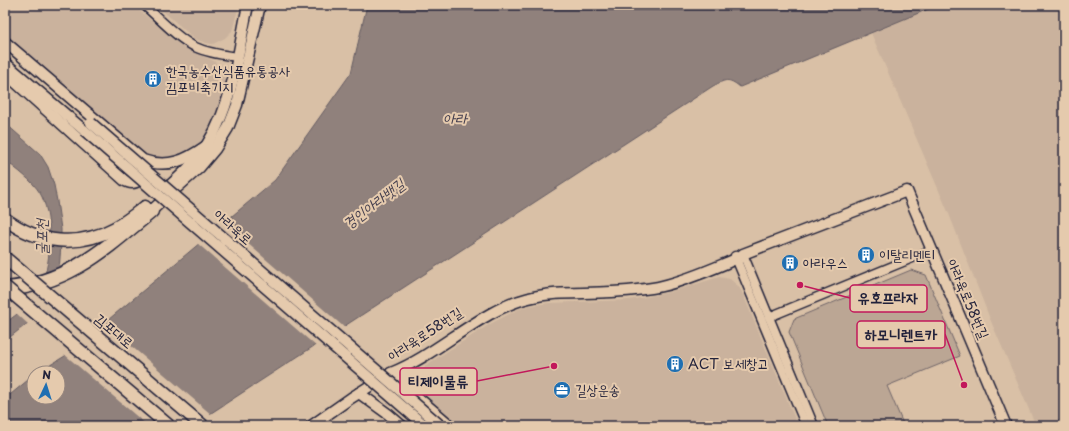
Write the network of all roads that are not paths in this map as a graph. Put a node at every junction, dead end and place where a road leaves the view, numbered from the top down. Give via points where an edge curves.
1 (144, 5) edge
2 (248, 5) edge
3 (260, 5) edge
4 (5, 42) edge
5 (5, 50) edge
6 (237, 57) junction
7 (5, 63) edge
8 (5, 73) edge
9 (88, 127) junction
10 (206, 146) junction
11 (138, 154) junction
12 (148, 209) junction
13 (5, 219) edge
14 (932, 250) junction
15 (738, 256) junction
16 (5, 258) edge
17 (5, 288) edge
18 (769, 317) junction
19 (391, 373) junction
20 (408, 390) junction
21 (359, 393) junction
22 (388, 414) junction
23 (169, 426) edge
24 (203, 426) edge
25 (311, 426) edge
26 (402, 426) edge
27 (425, 426) edge
28 (441, 426) edge
29 (451, 426) edge
30 (806, 426) edge
31 (814, 426) edge
32 (1006, 426) edge

1 - 6 street via 194,46
2 - 6 street
3 - 12 street via 238,100 228,128 199,168
4 - 11 street
5 - 9 street, 아라육로
6 - 10 street via 224,109
7 - 9 street, 아라육로
8 - 11 street via 124,180 131,183 140,180 145,171 145,164
9 - 27 street, 아라육로, bridge
9 - 28 street, 아라육로, bridge
10 - 11 street via 184,160 168,164 151,163 143,160
10 - 12 street via 199,157
12 - 13 main road via 105,233 72,241 28,233
12 - 17 highway via 99,253 71,271 39,284
14 - 15 street, 아라육로58번길 via 907,191
14 - 18 street
14 - 32 street, 아라육로58번길
15 - 18 street
15 - 19 street, 아라육로58번길 via 688,274 653,283 540,291 515,297 470,321
15 - 30 street
16 - 24 main road, 김포대로, bridge
17 - 23 main road, bridge
18 - 31 street
19 - 20 street
19 - 21 street, 아라육로58번길
20 - 22 street via 391,403
20 - 29 street
21 - 22 street
21 - 25 street, 아라육로58번길
22 - 26 street

